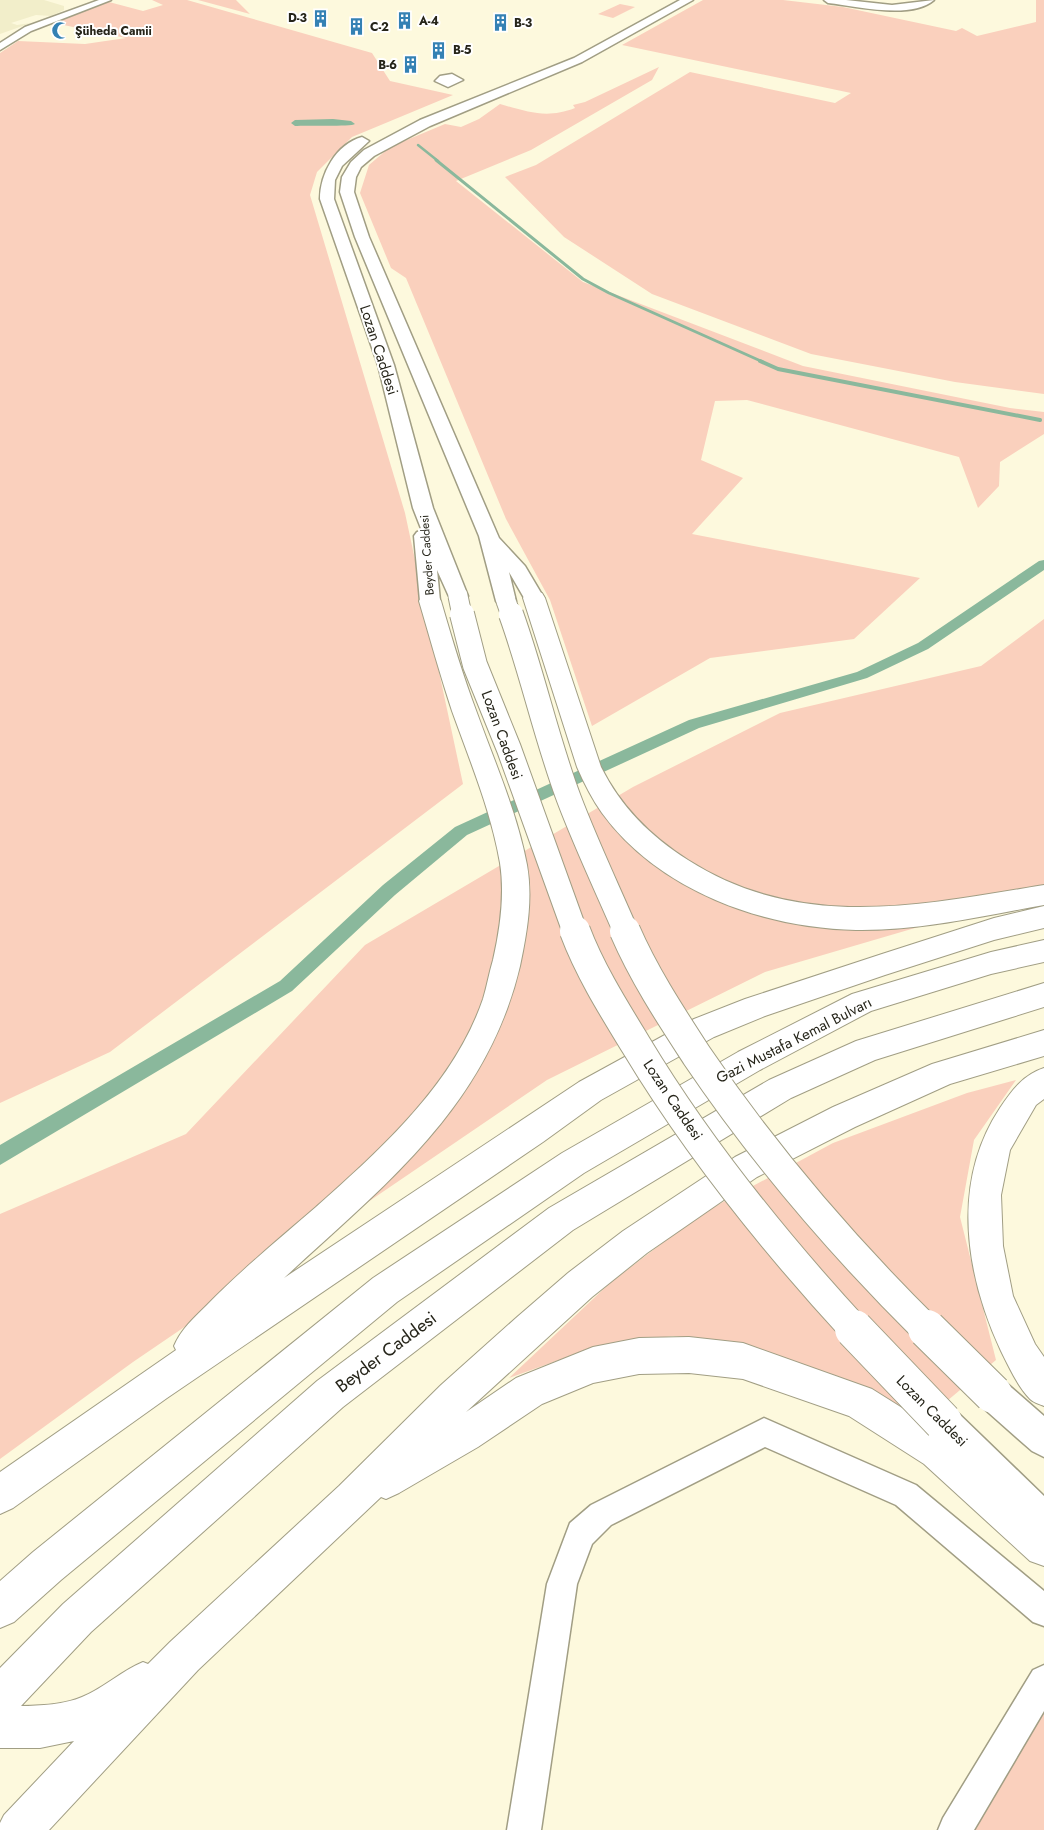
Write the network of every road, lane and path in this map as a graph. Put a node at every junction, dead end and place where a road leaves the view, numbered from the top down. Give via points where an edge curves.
1 (107, 0) edge
2 (688, 0) edge
3 (828, 0) edge
4 (930, 0) edge
5 (72, 2) edge
6 (915, 3) edge
7 (877, 4) edge
8 (86, 7) junction
9 (586, 42) dead end
10 (0, 47) edge
11 (604, 47) junction
12 (480, 86) dead end
13 (395, 124) dead end
14 (372, 136) dead end
15 (327, 199) joint
16 (423, 508) junction
17 (489, 536) junction
18 (534, 598) joint
19 (430, 601) joint
20 (1044, 895) edge
21 (1044, 917) edge
22 (1044, 951) edge
23 (1044, 995) edge
24 (1044, 1043) edge
25 (1044, 1080) edge
26 (154, 1385) junction
27 (1044, 1388) edge
28 (1044, 1438) edge
29 (32, 1472) junction
30 (0, 1495) edge
31 (352, 1499) junction
32 (0, 1508) edge
33 (1044, 1522) edge
34 (1044, 1547) edge
35 (0, 1608) edge
36 (1044, 1611) edge
37 (184, 1656) junction
38 (1044, 1681) edge
39 (0, 1698) edge
40 (0, 1727) edge
41 (19, 1830) edge
42 (524, 1830) edge
43 (954, 1830) edge

1 - 8 street
2 - 11 main road, Lozan Caddesi
3 - 7 street
4 - 6 street
5 - 8 street
6 - 7 street via 896,9
8 - 10 street via 28,29
9 - 11 main road via 588,48
11 - 17 main road, Lozan Caddesi via 384,143 369,152 349,177 347,192 365,245
12 - 13 main road
14 - 15 main road, Lozan Caddesi via 346,152 332,168 326,186
15 - 16 main road, Lozan Caddesi via 386,365
16 - 19 main road, Beyder Caddesi
16 - 33 main road, Lozan Caddesi, bridge via 458,596 471,653 582,949 656,1078 711,1158 794,1262 868,1347
17 - 18 main road via 518,570
17 - 28 main road, Lozan Caddesi, bridge via 506,601 569,798 629,940 672,1018 729,1102 810,1205 889,1292
18 - 20 highway via 589,767 601,792 629,828 690,875 759,905 828,918 877,918
19 - 26 highway via 455,687 501,817 513,864 516,913 503,986 484,1036 454,1087 417,1131 374,1175 240,1296
21 - 26 highway via 994,929 755,1006 704,1028 590,1091
22 - 35 highway, Gazi Mustafa Kemal Bulvarı via 862,1002 749,1061 573,1163 385,1290
23 - 39 highway, Beyder Caddesi via 867,1050 780,1090 561,1219 330,1394 78,1618
24 - 31 highway via 943,1073 746,1166 669,1218 580,1285 454,1398
25 - 27 highway via 1025,1096 994,1149 985,1195 986,1246 996,1296 1022,1356
26 - 29 highway
29 - 30 highway
29 - 32 highway
31 - 34 highway via 465,1434 529,1391 593,1364 639,1356 689,1355 743,1361 859,1402 937,1452
31 - 37 highway
36 - 42 street via 906,1495 764,1432 602,1515 581,1534 562,1584
37 - 40 highway via 89,1717 40,1727
37 - 41 highway
38 - 43 street

